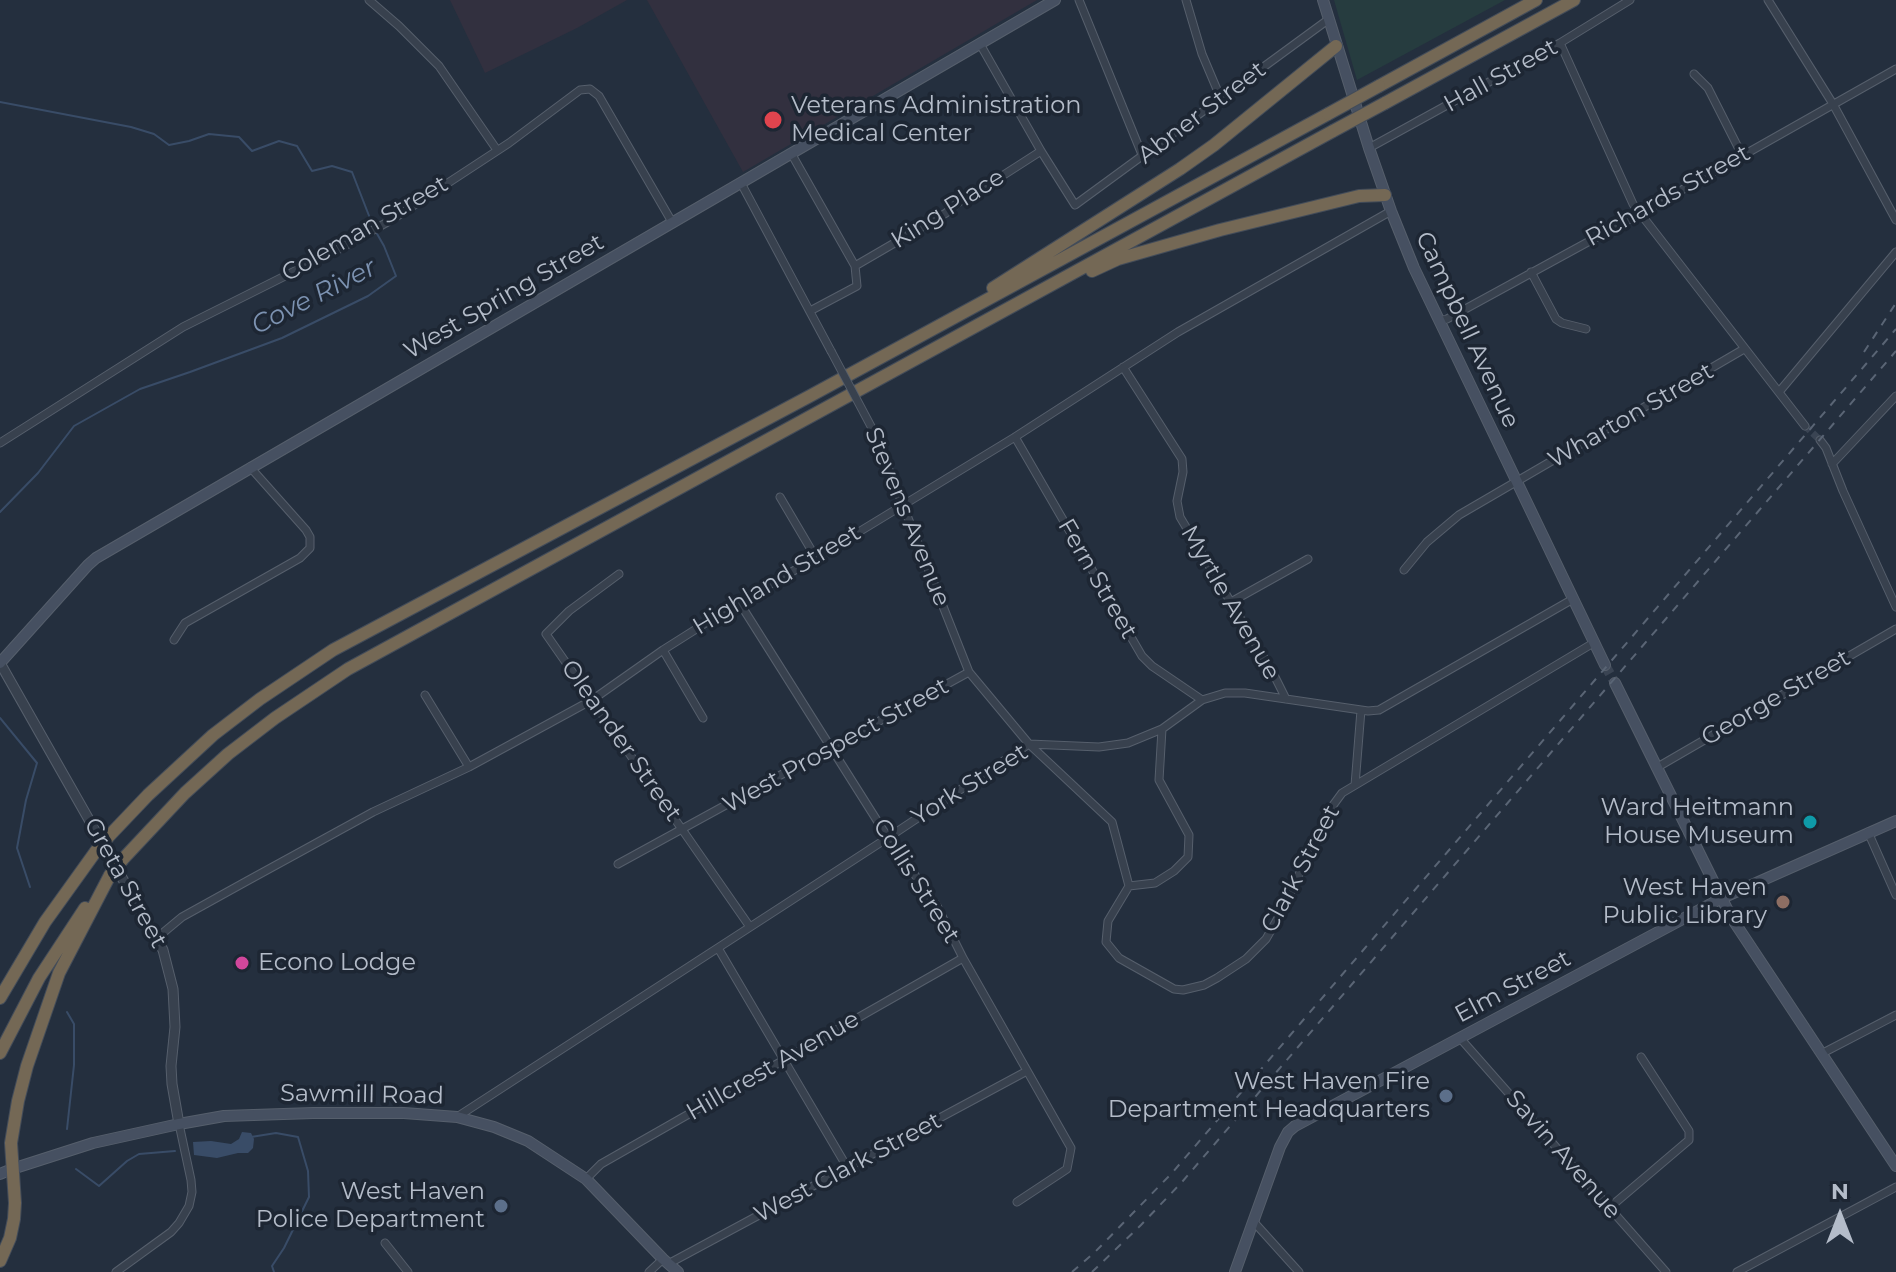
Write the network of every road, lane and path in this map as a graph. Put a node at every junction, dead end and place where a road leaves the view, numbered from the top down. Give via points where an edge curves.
1 (369, 0) edge
2 (1055, 0) edge
3 (1079, 0) edge
4 (1186, 0) edge
5 (1323, 0) edge
6 (1536, 0) edge
7 (1574, 0) edge
8 (1630, 0) edge
9 (1768, 0) edge
10 (1329, 19) junction
11 (1560, 43) junction
12 (980, 44) junction
13 (1336, 46) junction
14 (1896, 69) edge
15 (1694, 74) dead end
16 (1221, 99) junction
17 (1833, 104) junction
18 (1369, 148) junction
19 (497, 150) junction
20 (1041, 151) junction
21 (791, 153) junction
22 (1742, 155) junction
23 (1143, 157) junction
24 (741, 183) junction
25 (1385, 195) junction
26 (1391, 211) junction
27 (1641, 213) junction
28 (1896, 220) edge
29 (672, 222) junction
30 (1896, 252) edge
31 (855, 266) junction
32 (1531, 272) junction
33 (810, 311) junction
34 (1439, 321) junction
35 (973, 327) junction
36 (1586, 329) dead end
37 (1744, 349) junction
38 (889, 353) junction
39 (1123, 367) junction
40 (1779, 392) junction
41 (1896, 396) edge
42 (1805, 426) tunnel mouth
43 (1015, 437) junction
44 (1820, 440) tunnel mouth
45 (0, 443) edge
46 (1832, 464) junction
47 (250, 467) junction
48 (1517, 483) junction
49 (780, 497) dead end
50 (904, 504) junction
51 (816, 558) junction
52 (1308, 559) dead end
53 (1404, 570) dead end
54 (619, 574) dead end
55 (1573, 599) junction
56 (739, 602) junction
57 (1231, 602) junction
58 (1896, 607) edge
59 (1896, 629) edge
60 (174, 640) dead end
61 (1595, 642) junction
62 (663, 650) junction
63 (0, 663) edge
64 (1605, 665) tunnel mouth
65 (969, 672) junction
66 (1615, 683) tunnel mouth
67 (425, 695) dead end
68 (1286, 699) junction
69 (592, 700) junction
70 (1202, 700) junction
71 (1361, 710) junction
72 (703, 718) dead end
73 (1162, 729) junction
74 (1029, 744) junction
75 (831, 746) junction
76 (469, 767) junction
77 (1656, 768) junction
78 (1355, 785) junction
79 (1896, 821) edge
80 (683, 830) junction
81 (1868, 832) junction
82 (889, 837) junction
83 (618, 864) dead end
84 (110, 875) junction
85 (1129, 886) junction
86 (1896, 895) edge
87 (1720, 899) junction
88 (750, 927) junction
89 (158, 937) junction
90 (718, 948) junction
91 (963, 958) junction
92 (0, 998) edge
93 (1896, 1015) edge
94 (1460, 1038) junction
95 (0, 1053) edge
96 (1821, 1054) junction
97 (1641, 1057) dead end
98 (785, 1060) junction
99 (1027, 1071) junction
100 (457, 1117) junction
101 (179, 1124) junction
102 (1896, 1166) edge
103 (847, 1167) junction
104 (6, 1172) edge
105 (586, 1179) junction
106 (1896, 1187) edge
107 (1017, 1202) dead end
108 (1609, 1208) junction
109 (1253, 1221) junction
110 (385, 1243) dead end
111 (0, 1261) edge
112 (665, 1261) junction
113 (116, 1272) edge
114 (408, 1272) edge
115 (649, 1272) edge
116 (678, 1272) edge
117 (1235, 1272) edge
118 (1299, 1272) edge
119 (1666, 1272) edge
120 (1737, 1272) edge

1 - 19 street via 439,66
2 - 12 main road, West Spring Street
3 - 23 street
4 - 16 street
5 - 10 main road, Campbell Avenue
6 - 38 highway, bridge
7 - 35 highway, bridge
8 - 11 street, Hall Street
9 - 17 street
10 - 13 main road, Campbell Avenue
10 - 16 street, Abner Street
11 - 18 street, Hall Street
11 - 27 street
12 - 20 street
12 - 21 main road, West Spring Street
13 - 18 main road, Campbell Avenue
13 - 38 highway via 1180,169
14 - 17 street, Richards Street
15 - 22 street via 1708,88
16 - 23 street, Abner Street
17 - 22 street, Richards Street
17 - 28 street
18 - 25 main road, Campbell Avenue
19 - 29 street, Coleman Street via 575,92 590,89 616,123
19 - 45 street, Coleman Street via 375,229 183,327
20 - 23 street, Abner Street via 1075,205
20 - 31 street, King Place
21 - 24 main road, West Spring Street
21 - 31 street
22 - 27 street, Richards Street
24 - 29 main road, West Spring Street
24 - 33 street, Stevens Avenue
25 - 26 main road, Campbell Avenue
25 - 35 highway via 1359,196 1118,259
26 - 34 main road, Campbell Avenue
26 - 39 street, Highland Street
27 - 32 street, Richards Street
27 - 37 street
29 - 47 main road, West Spring Street
30 - 40 street
31 - 33 street via 857,286
32 - 34 street, Richards Street
32 - 36 street via 1556,319
33 - 50 street, Stevens Avenue, bridge via 874,432
34 - 48 main road, Campbell Avenue
35 - 84 highway, bridge via 348,669 228,754
37 - 40 street
37 - 48 street, Wharton Street
38 - 92 highway, bridge via 333,650 283,682 169,775 109,836 45,922
39 - 43 street, Highland Street
39 - 57 street, Myrtle Avenue via 1182,459 1178,512
40 - 42 street
41 - 46 street
43 - 50 street, Highland Street
43 - 70 street, Fern Street via 1142,656
44 - 46 street
46 - 58 street
47 - 60 street via 306,530 310,548 185,623
47 - 63 main road, West Spring Street via 96,558
48 - 53 street, Wharton Street via 1459,515
48 - 55 main road, Campbell Avenue
49 - 51 street
50 - 51 street, Highland Street
50 - 65 street, Stevens Avenue
51 - 56 street, Highland Street
52 - 57 street
54 - 69 street, Oleander Street via 546,634
55 - 61 main road, Campbell Avenue
55 - 71 street, York Street via 1384,708
56 - 62 street, Highland Street
56 - 75 street, Collis Street
57 - 68 street, Myrtle Avenue
59 - 77 street, George Street
61 - 64 main road, Campbell Avenue
61 - 78 street, Clark Street
62 - 69 street, Highland Street
62 - 72 street
63 - 89 street, Greta Street
65 - 74 street, Stevens Avenue
65 - 75 street, West Prospect Street
66 - 77 main road
67 - 76 street
68 - 70 street, York Street via 1236,692
68 - 71 street, York Street
69 - 76 street, Highland Street
69 - 80 street, Oleander Street
70 - 73 street, York Street
71 - 78 street
73 - 74 street, York Street via 1113,746
73 - 85 street via 1159,780 1189,835 1188,857 1155,883
74 - 82 street, York Street
74 - 85 street, Stevens Avenue via 1112,822
75 - 80 street, West Prospect Street
75 - 82 street, Collis Street
76 - 89 street, Highland Street via 373,812 182,917
77 - 87 main road
78 - 85 street, Clark Street via 1331,808 1266,939 1246,959 1204,985 1168,987 1119,958 1106,942 1108,921
79 - 81 main road, Elm Street
80 - 83 street, West Prospect Street
80 - 88 street, Oleander Street
81 - 86 street
81 - 87 main road, Elm Street
82 - 88 street, York Street
82 - 91 street, Collis Street via 937,906
84 - 95 highway via 54,953
84 - 104 highway via 59,973 43,1017 18,1101
87 - 94 main road, Elm Street
87 - 96 main road
88 - 90 street, York Street
89 - 101 street, Greta Street via 173,989 172,1075
90 - 98 street
90 - 100 street, York Street
91 - 98 street, Hillcrest Avenue
91 - 99 street, Collis Street
93 - 96 street
94 - 108 street, Savin Avenue
94 - 109 main road, Elm Street via 1288,1132
96 - 102 main road
97 - 108 street via 1689,1131 1689,1140
98 - 103 street
98 - 105 street, Hillcrest Avenue via 601,1164
99 - 103 street, West Clark Street
99 - 107 street, Collis Street via 1071,1148 1067,1169
100 - 101 main road, Sawmill Road via 261,1114
100 - 105 main road, Sawmill Road via 528,1141
101 - 104 main road, Sawmill Road via 93,1143
101 - 113 street via 192,1187 189,1206 171,1232
103 - 112 street, West Clark Street
104 - 111 highway via 14,1219
105 - 112 main road, Sawmill Road
106 - 120 street
108 - 119 street, Savin Avenue
109 - 117 main road, Elm Street
109 - 118 street
110 - 114 street
112 - 115 street, West Clark Street
112 - 116 main road, Sawmill Road

